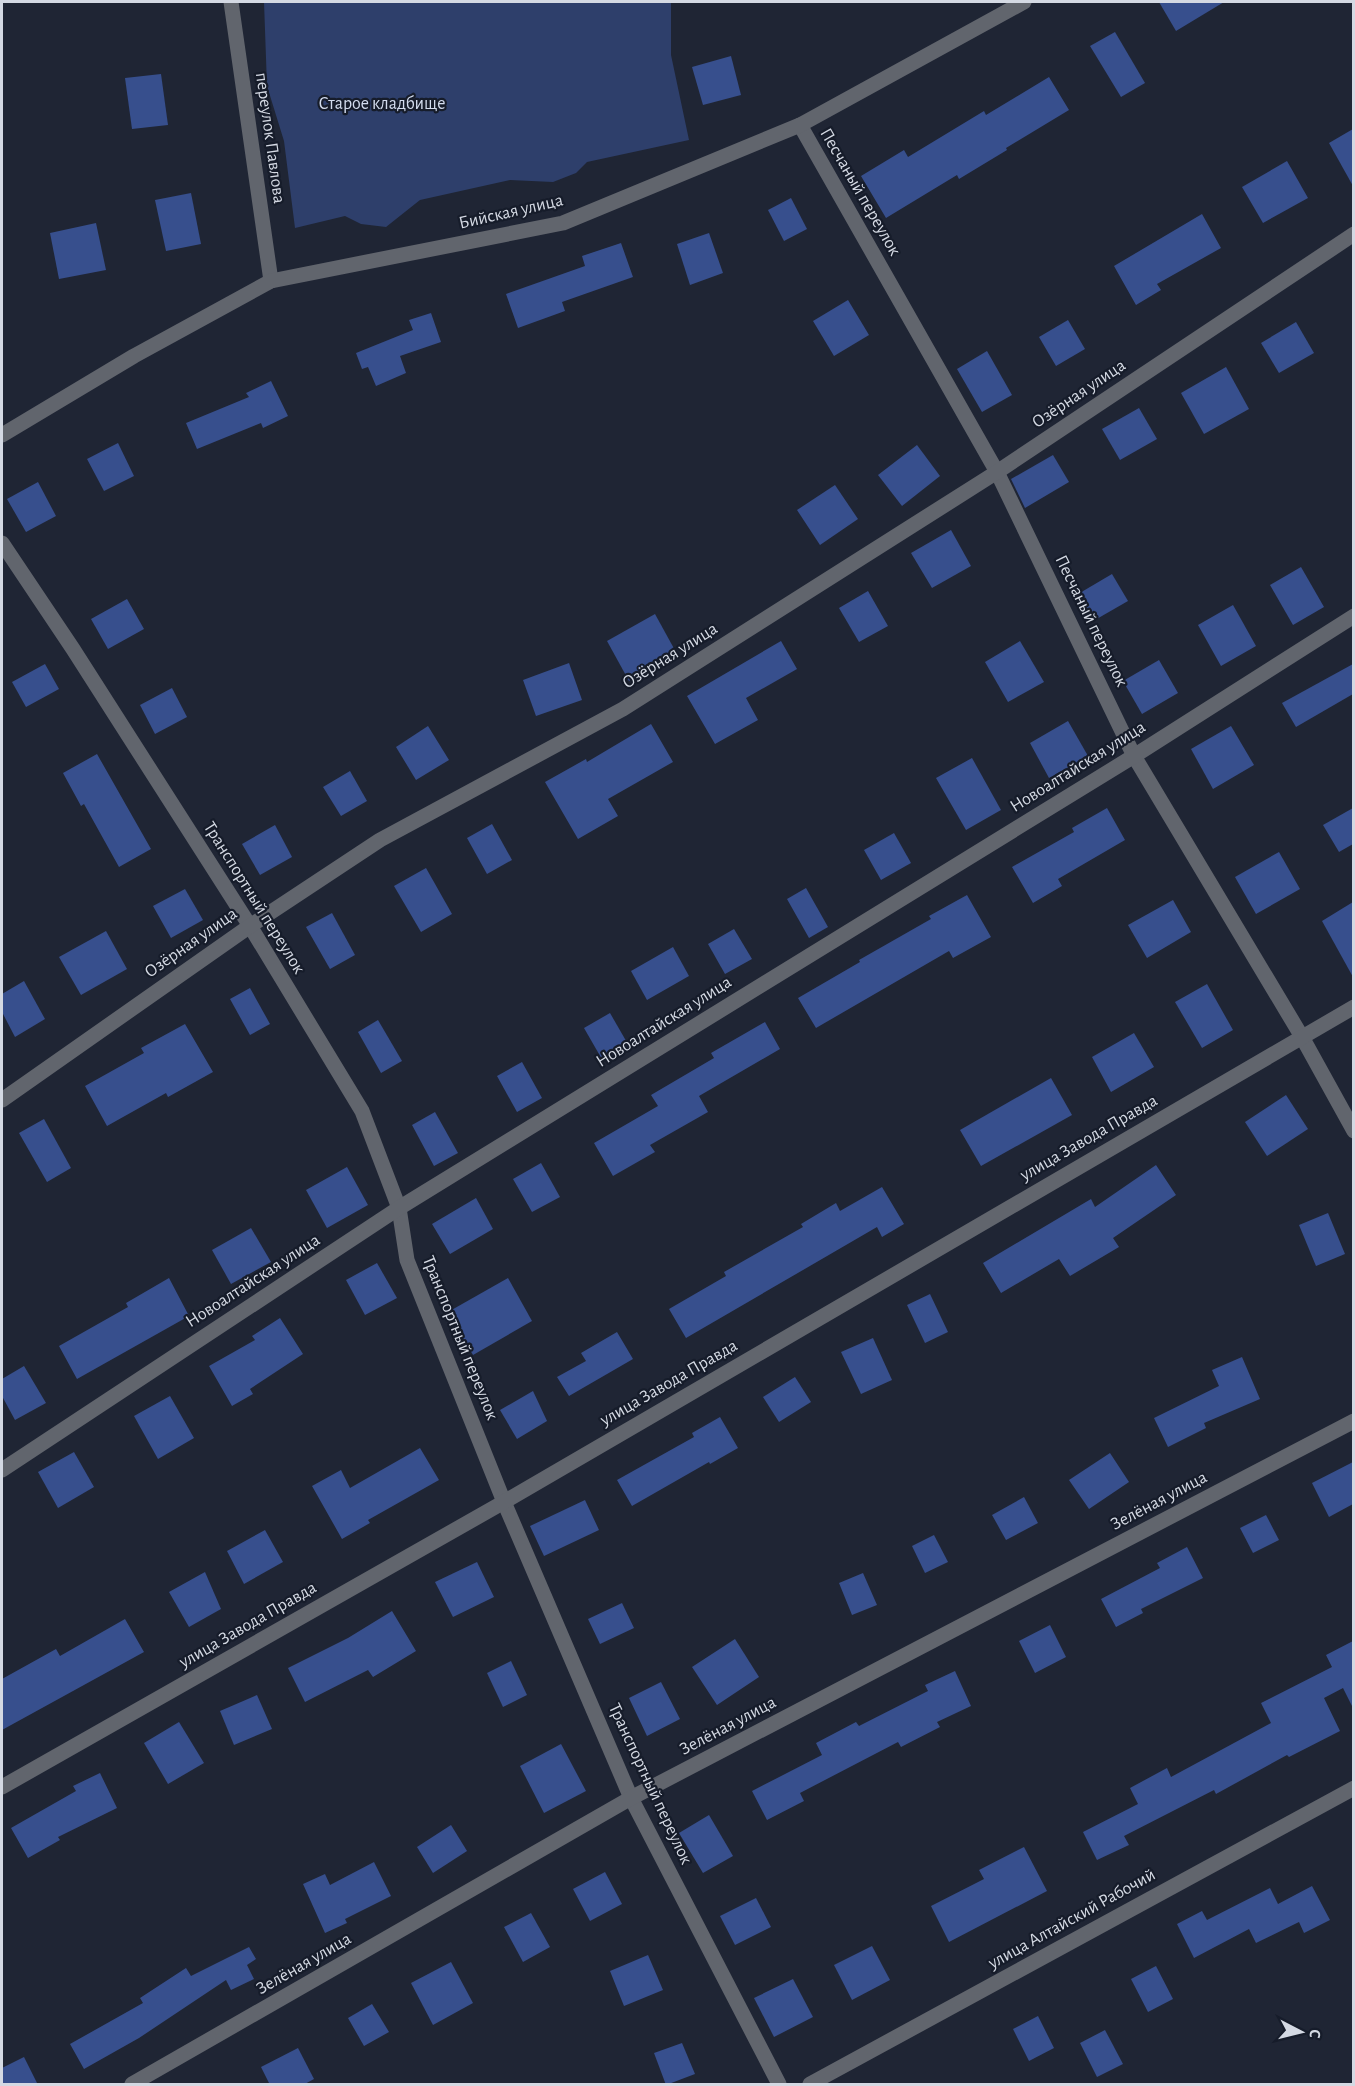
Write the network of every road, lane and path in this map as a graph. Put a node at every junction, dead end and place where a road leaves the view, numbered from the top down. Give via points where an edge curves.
1 (231, 2) edge
2 (1024, 2) edge
3 (800, 125) junction
4 (1353, 234) edge
5 (271, 281) junction
6 (2, 435) edge
7 (997, 472) junction
8 (2, 543) edge
9 (1353, 616) edge
10 (1134, 756) junction
11 (250, 926) junction
12 (1353, 1007) edge
13 (1302, 1037) junction
14 (2, 1100) edge
15 (1353, 1131) edge
16 (399, 1208) junction
17 (1353, 1421) edge
18 (2, 1470) edge
19 (504, 1502) junction
20 (2, 1787) edge
21 (1353, 1788) edge
22 (631, 1798) junction
23 (132, 2085) edge
24 (779, 2085) edge
25 (810, 2085) edge

1 - 5 street, переулок Павлова
2 - 3 street, Бийская улица
3 - 5 street, Бийская улица via 563,223
3 - 7 street, Песчаный переулок
4 - 7 street, Озёрная улица
5 - 6 street, Бийская улица
7 - 10 street, Песчаный переулок
7 - 11 street, Озёрная улица via 623,709 380,840
8 - 11 street, Транспортный переулок
9 - 10 street, Новоалтайская улица
10 - 13 street, Песчаный переулок
10 - 16 street, Новоалтайская улица
11 - 14 street, Озёрная улица
11 - 16 street, Транспортный переулок via 362,1111
12 - 13 street, улица Завода Правда
13 - 15 street, Песчаный переулок
13 - 19 street, улица Завода Правда
16 - 18 street, Новоалтайская улица
16 - 19 street, Транспортный переулок via 407,1260
17 - 22 street, Зелёная улица
19 - 20 street, улица Завода Правда
19 - 22 street, Транспортный переулок
21 - 25 street, улица Алтайский Рабочий
22 - 23 street, Зелёная улица
22 - 24 street, Транспортный переулок

